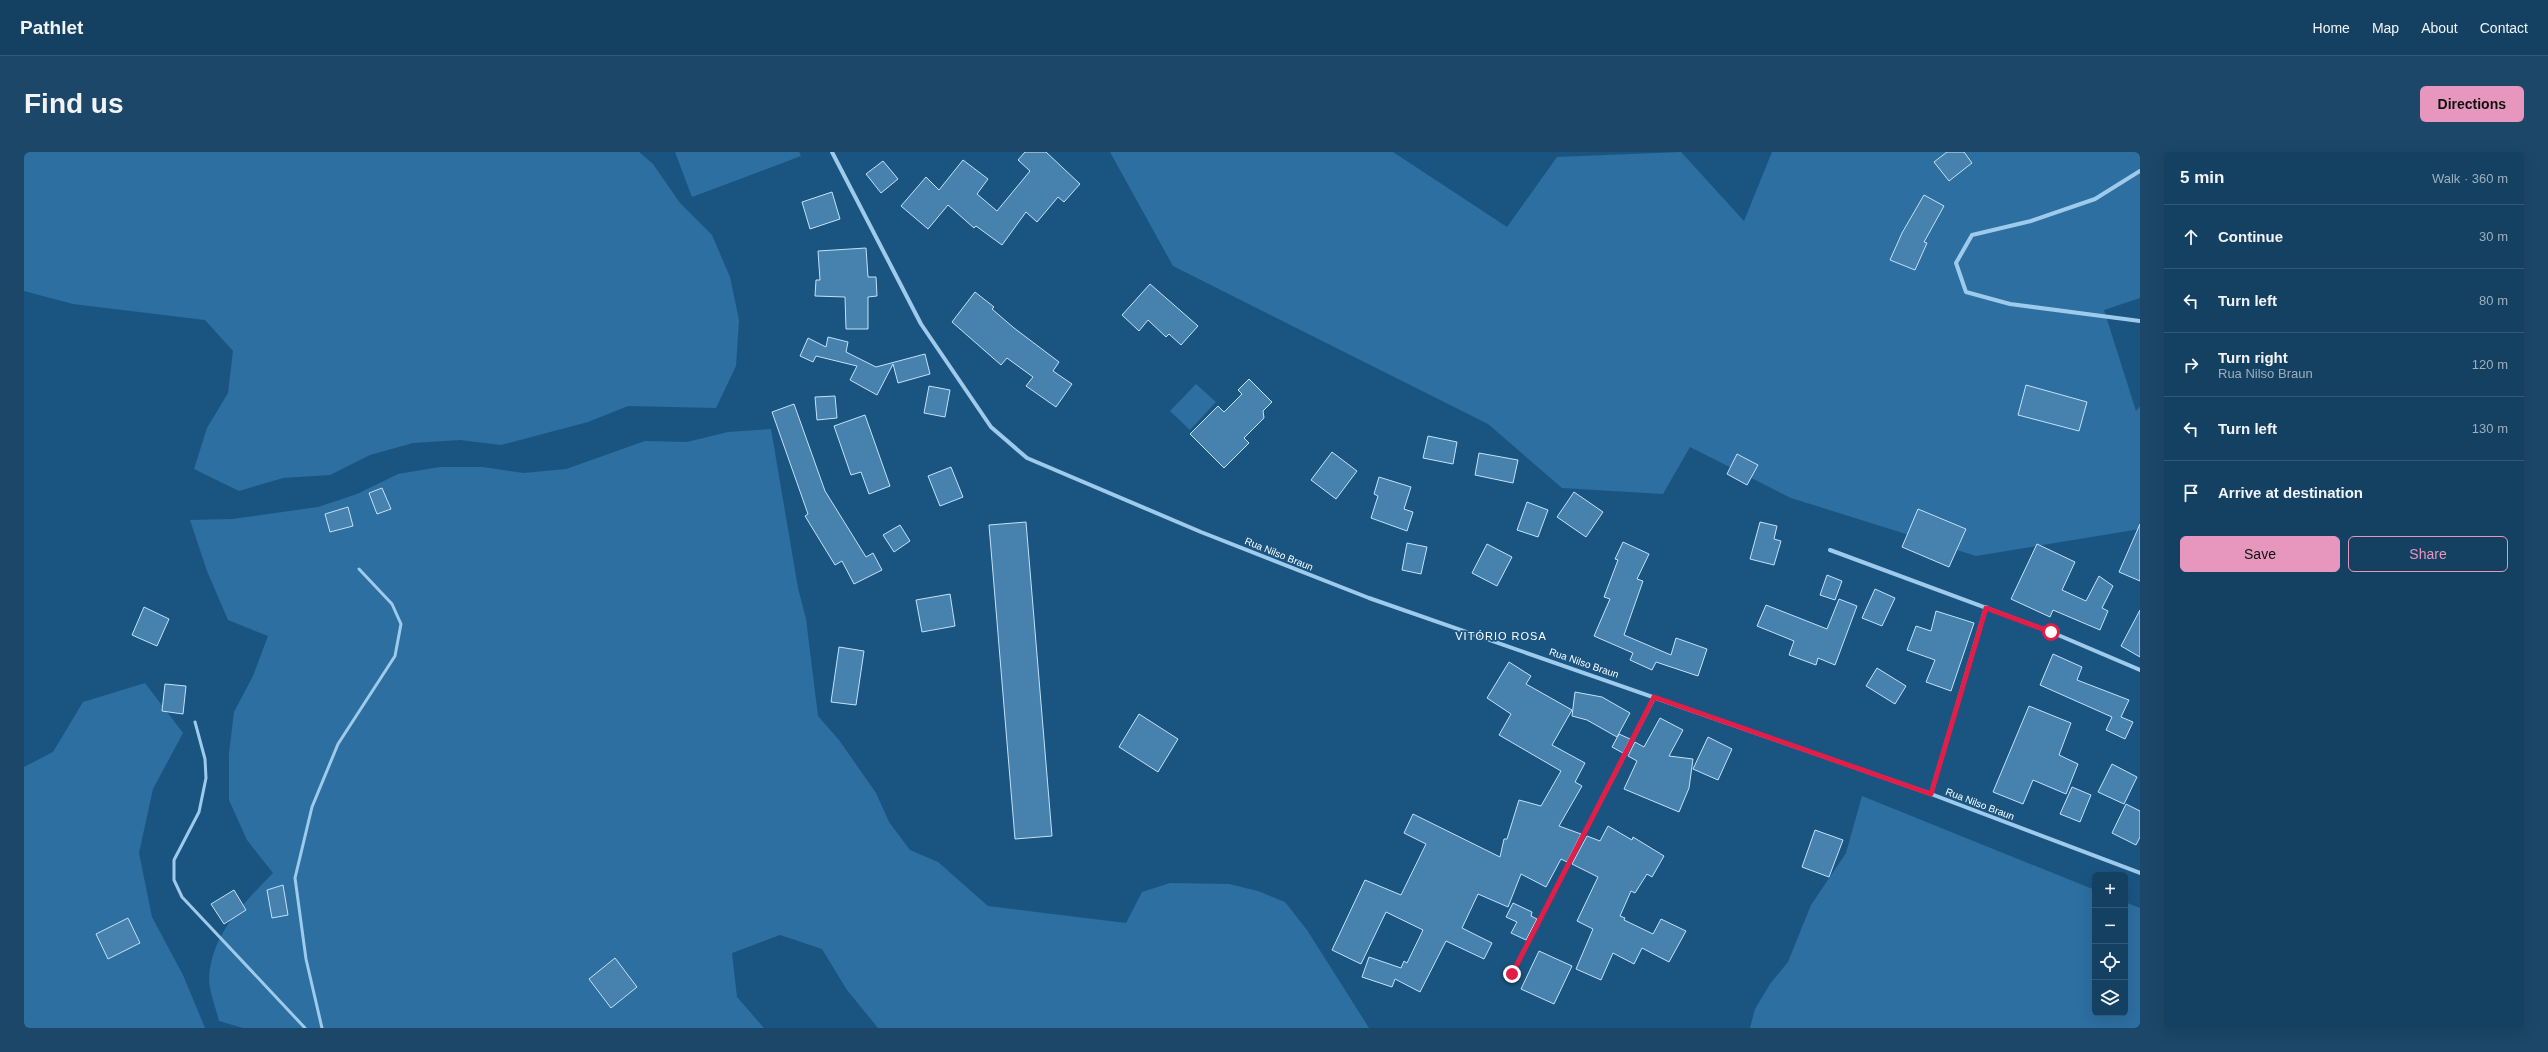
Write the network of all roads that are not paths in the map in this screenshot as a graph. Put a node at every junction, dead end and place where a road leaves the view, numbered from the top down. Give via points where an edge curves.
1 (832, 152) edge
2 (2140, 171) edge
3 (2140, 321) edge
4 (1830, 550) dead end
5 (359, 569) dead end
6 (1986, 608) junction
7 (2140, 670) edge
8 (1654, 697) junction
9 (195, 722) dead end
10 (1931, 794) junction
11 (2140, 873) edge
12 (1512, 974) dead end
13 (305, 1028) edge
14 (322, 1028) edge

1 - 8 street, Rua Nilso Braun via 921,324 991,427 1027,458 1201,532 1369,598
2 - 3 street via 2095,199 2031,221 1972,235 1956,263 1966,292 2010,304
4 - 6 street
5 - 14 lane via 392,604 401,624 395,656 338,744 312,807 294,878 306,959
6 - 7 street via 2051,632
6 - 10 street
8 - 10 street, Rua Nilso Braun
8 - 12 lane
9 - 13 lane via 205,759 206,778 199,812 174,860 174,880 182,897
10 - 11 street, Rua Nilso Braun

